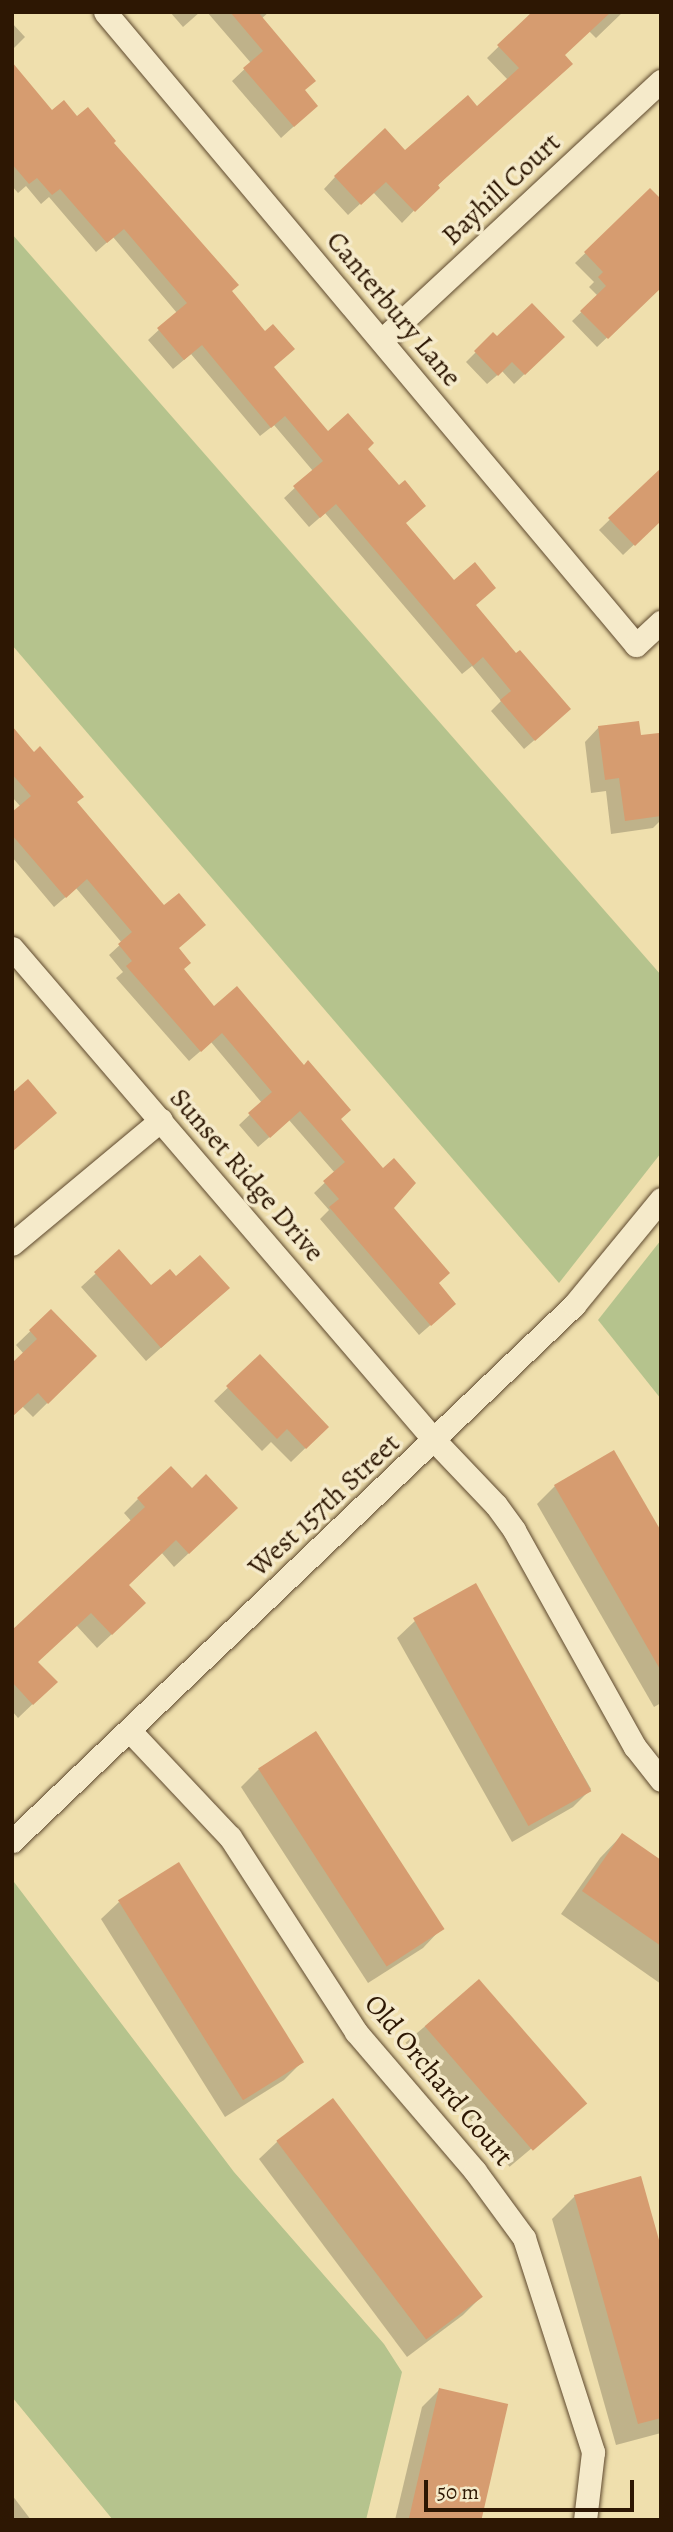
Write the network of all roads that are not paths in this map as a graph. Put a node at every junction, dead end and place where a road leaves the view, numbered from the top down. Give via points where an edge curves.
1 (105, 12) edge
2 (661, 81) edge
3 (382, 340) junction
4 (661, 622) edge
5 (12, 948) edge
6 (161, 1120) junction
7 (661, 1199) edge
8 (12, 1244) edge
9 (435, 1441) junction
10 (129, 1730) junction
11 (661, 1780) edge
12 (12, 1841) edge
13 (586, 2520) edge

1 - 3 street, Canterbury Lane
2 - 3 street, Bayhill Court
3 - 4 street, Canterbury Lane via 636,646
5 - 6 street, Sunset Ridge Drive
6 - 8 street
6 - 9 street, Sunset Ridge Drive
7 - 9 street, West 157th Street via 574,1305
9 - 10 street, West 157th Street
9 - 11 street, Sunset Ridge Drive via 514,1530 635,1747
10 - 12 street, West 157th Street
10 - 13 street, Old Orchard Court via 230,1837 356,2032 475,2171 524,2238 593,2452

